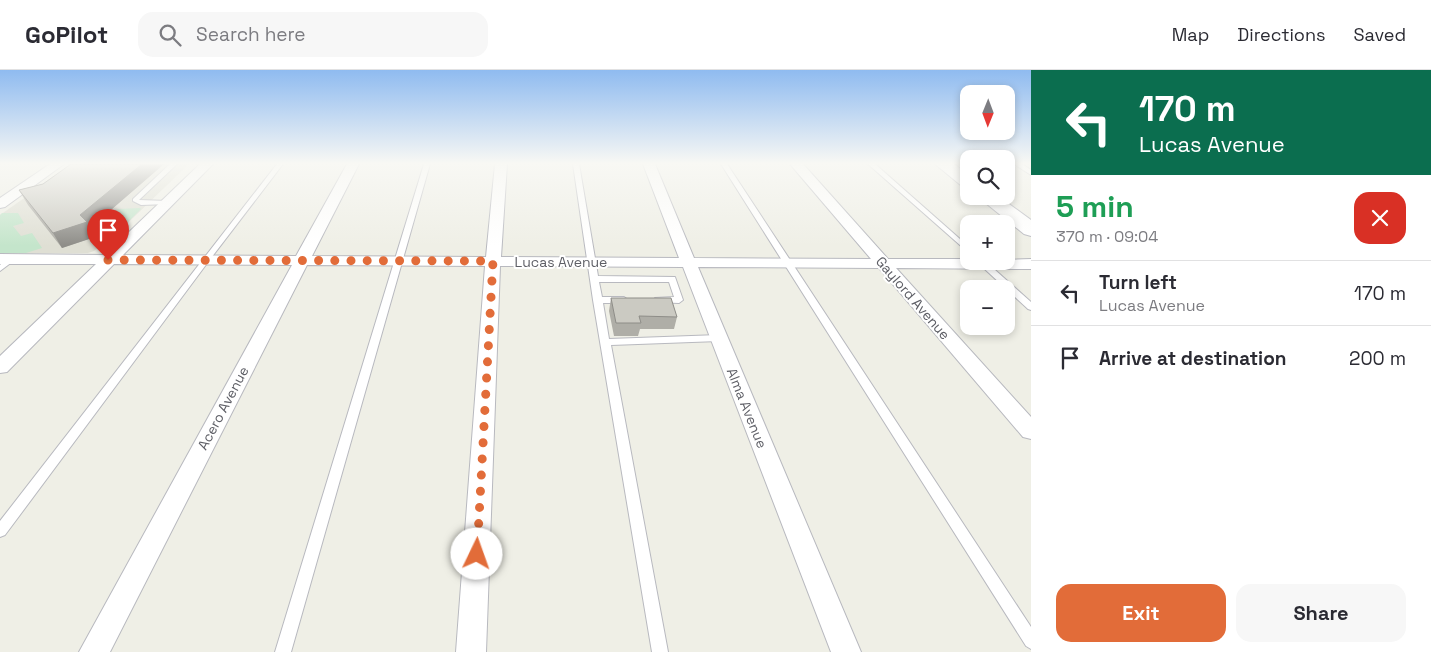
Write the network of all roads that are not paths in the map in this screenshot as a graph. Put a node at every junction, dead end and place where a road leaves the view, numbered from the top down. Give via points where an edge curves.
1 (19, 191) edge
2 (145, 191) edge
3 (180, 191) edge
4 (259, 191) edge
5 (338, 191) edge
6 (419, 191) edge
7 (499, 191) edge
8 (580, 191) edge
9 (660, 191) edge
10 (741, 191) edge
11 (820, 191) edge
12 (902, 191) edge
13 (15, 194) junction
14 (30, 194) edge
15 (168, 203) junction
16 (0, 204) edge
17 (998, 205) edge
18 (1031, 230) edge
19 (960, 243) edge
20 (6, 259) edge
21 (108, 260) junction
22 (205, 260) junction
23 (301, 260) junction
24 (397, 261) junction
25 (493, 261) junction
26 (590, 262) junction
27 (688, 262) junction
28 (960, 262) edge
29 (786, 263) junction
30 (882, 263) junction
31 (1015, 263) edge
32 (1031, 264) edge
33 (0, 269) edge
34 (990, 270) edge
35 (594, 279) junction
36 (597, 300) junction
37 (634, 300) edge
38 (652, 300) edge
39 (1031, 307) edge
40 (719, 338) junction
41 (605, 342) junction
42 (0, 367) edge
43 (1031, 431) edge
44 (0, 532) edge
45 (1031, 641) edge
46 (94, 652) edge
47 (282, 652) edge
48 (471, 652) edge
49 (660, 652) edge
50 (846, 652) edge

1 - 13 street
2 - 15 lane via 135,200
3 - 15 street
4 - 22 lane
5 - 23 street, Acero Avenue
6 - 24 lane
7 - 25 street
8 - 26 lane
9 - 27 street, Alma Avenue
10 - 29 lane
11 - 30 street, Gaylord Avenue
12 - 19 lane
13 - 14 lane
13 - 16 street
15 - 21 street
17 - 18 main road
20 - 21 street, Lucas Avenue
20 - 33 lane
21 - 22 street, Lucas Avenue
21 - 42 street
22 - 23 street, Lucas Avenue
22 - 44 lane
23 - 24 street, Lucas Avenue
23 - 46 street, Acero Avenue
24 - 25 street, Lucas Avenue
24 - 47 lane
25 - 26 street, Lucas Avenue
25 - 48 street
26 - 27 street, Lucas Avenue
26 - 35 lane
27 - 29 street, Lucas Avenue
27 - 40 street, Alma Avenue
28 - 30 street, Lucas Avenue
29 - 30 street, Lucas Avenue
29 - 45 lane
30 - 43 street, Gaylord Avenue
31 - 32 street, Lucas Avenue
34 - 39 lane
35 - 36 lane
35 - 38 lane via 672,279 679,300
36 - 37 lane
36 - 41 lane
40 - 41 lane
40 - 50 street, Alma Avenue
41 - 49 lane

